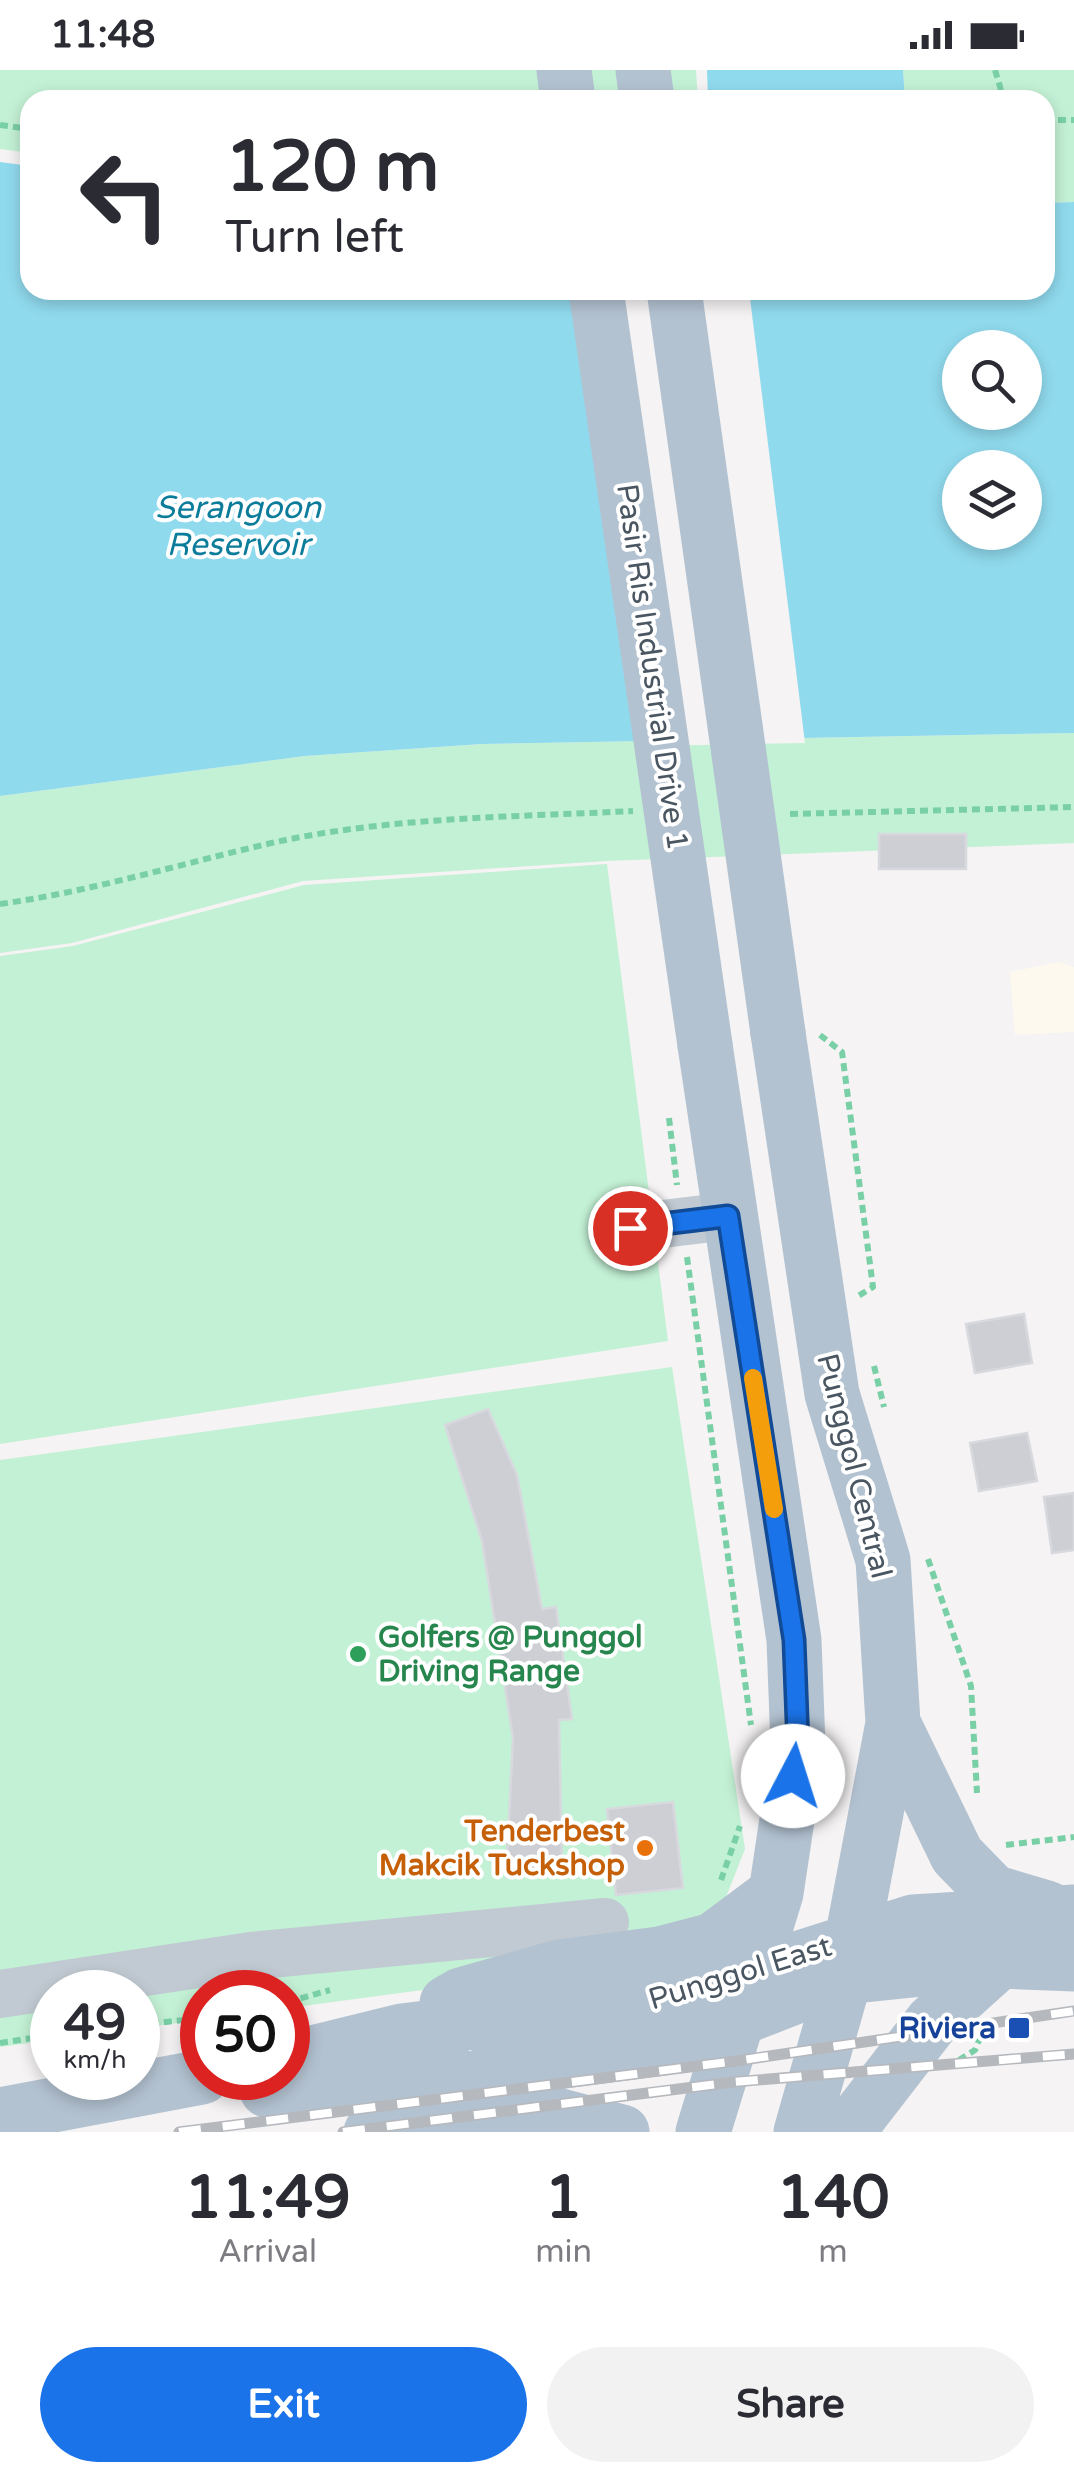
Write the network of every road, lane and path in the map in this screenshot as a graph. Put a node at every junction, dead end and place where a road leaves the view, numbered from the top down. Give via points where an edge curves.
1 (597, 300) edge
2 (676, 300) edge
3 (1074, 807) edge
4 (652, 812) dead end
5 (780, 814) dead end
6 (0, 904) edge
7 (798, 1033) junction
8 (705, 1218) junction
9 (630, 1228) dead end
10 (857, 1297) dead end
11 (893, 1724) junction
12 (754, 1740) dead end
13 (746, 1809) dead end
14 (1074, 1837) edge
15 (996, 1838) dead end
16 (716, 1888) dead end
17 (776, 1893) junction
18 (1067, 1912) edge
19 (605, 1922) dead end
20 (848, 1958) junction
21 (1000, 1961) junction
22 (1074, 1964) edge
23 (279, 1970) edge
24 (180, 1980) edge
25 (0, 1994) edge
26 (744, 1999) junction
27 (402, 2031) junction
28 (30, 2038) edge
29 (0, 2043) edge
30 (310, 2054) edge
31 (494, 2070) junction
32 (180, 2081) edge
33 (310, 2092) edge
34 (12, 2115) edge
35 (373, 2131) edge
36 (622, 2132) edge
37 (702, 2132) edge
38 (801, 2132) edge
39 (847, 2132) edge

1 - 8 main road, Pasir Ris Industrial Drive 1, bridge via 705,1045
2 - 7 main road, bridge
3 - 5 path
4 - 6 path via 416,823 278,842
7 - 10 path via 842,1052 872,1287
7 - 11 main road, Punggol Central via 832,1394 883,1560
8 - 9 lane
8 - 12 path
8 - 17 main road via 794,1640 798,1746
11 - 18 main road via 957,1855 993,1892
11 - 20 main road, Punggol Central
13 - 16 path
14 - 15 path via 1006,1845
17 - 26 main road
17 - 27 main road via 713,1940 559,1967 461,1995
18 - 20 main road, Punggol East via 913,1922
19 - 23 lane
20 - 21 main road, Punggol East
20 - 26 main road, Punggol East
20 - 38 main road, Punggol Central
21 - 22 main road, Punggol East
21 - 39 main road via 932,2022
24 - 25 lane
26 - 27 main road, Punggol East via 682,1996
26 - 31 main road, Punggol East via 664,2048
26 - 37 main road
27 - 30 main road, Punggol East
28 - 29 path
31 - 33 main road
31 - 35 main road, Punggol East
32 - 34 main road
35 - 36 main road via 557,2115

